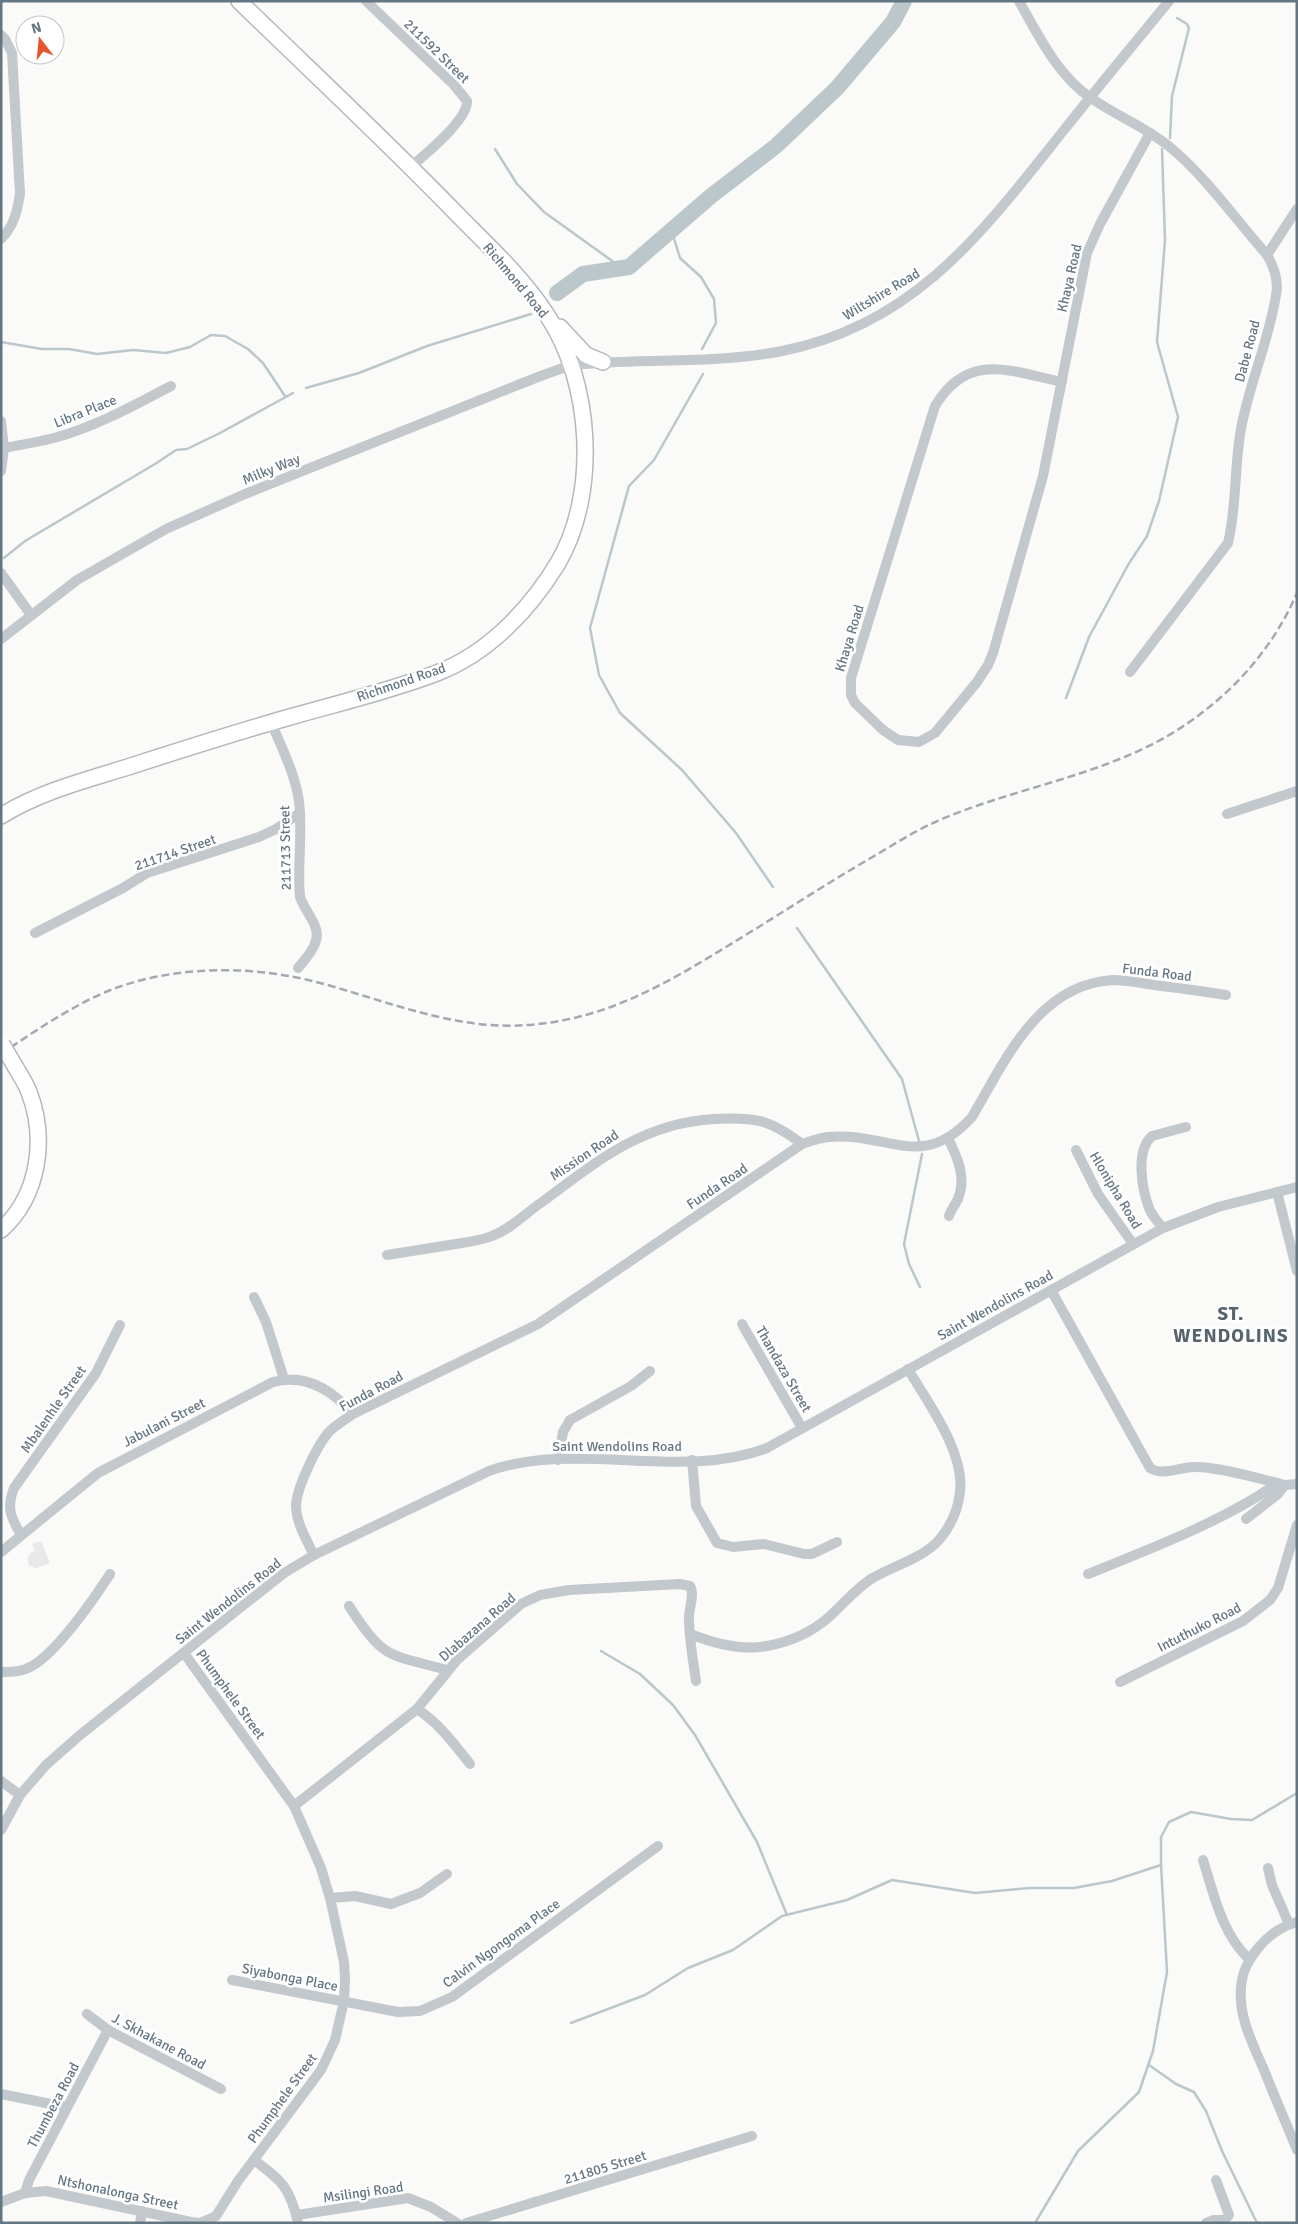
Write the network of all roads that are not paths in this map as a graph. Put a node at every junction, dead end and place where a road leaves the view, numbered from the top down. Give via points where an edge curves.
1 (239, 1) edge
2 (366, 1) edge
3 (1019, 1) edge
4 (1169, 1) edge
5 (1, 35) edge
6 (1090, 98) junction
7 (1150, 134) junction
8 (411, 167) junction
9 (1297, 209) edge
10 (1, 239) edge
11 (1267, 255) junction
12 (548, 316) junction
13 (603, 362) junction
14 (572, 366) junction
15 (1062, 382) junction
16 (171, 386) dead end
17 (1, 421) edge
18 (4, 448) junction
19 (1, 471) edge
20 (1, 573) edge
21 (31, 614) junction
22 (1, 639) edge
23 (1130, 672) dead end
24 (271, 722) junction
25 (1297, 791) edge
26 (300, 813) junction
27 (1228, 814) dead end
28 (1, 816) edge
29 (35, 933) dead end
30 (298, 968) dead end
31 (1226, 995) dead end
32 (1, 1044) edge
33 (1186, 1127) dead end
34 (948, 1138) junction
35 (802, 1144) junction
36 (1076, 1150) dead end
37 (1297, 1187) edge
38 (1277, 1192) junction
39 (949, 1216) dead end
40 (1163, 1228) junction
41 (1, 1230) edge
42 (1133, 1244) junction
43 (387, 1255) dead end
44 (1297, 1271) edge
45 (1051, 1290) junction
46 (254, 1297) dead end
47 (742, 1324) dead end
48 (120, 1325) dead end
49 (908, 1369) junction
50 (650, 1371) dead end
51 (284, 1379) junction
52 (353, 1414) junction
53 (802, 1428) junction
54 (558, 1460) junction
55 (692, 1460) junction
56 (1281, 1484) junction
57 (1296, 1484) edge
58 (1246, 1518) dead end
59 (1297, 1525) edge
60 (21, 1535) junction
61 (837, 1542) dead end
62 (1, 1552) edge
63 (314, 1555) junction
64 (110, 1574) dead end
65 (1088, 1574) dead end
66 (349, 1606) dead end
67 (690, 1634) junction
68 (184, 1652) junction
69 (447, 1670) junction
70 (1, 1672) edge
71 (696, 1682) dead end
72 (1120, 1682) dead end
73 (417, 1709) junction
74 (470, 1764) dead end
75 (1, 1781) edge
76 (20, 1796) junction
77 (294, 1806) junction
78 (1, 1830) edge
79 (658, 1846) dead end
80 (1203, 1860) dead end
81 (1268, 1868) dead end
82 (447, 1874) dead end
83 (330, 1898) junction
84 (1293, 1923) edge
85 (1249, 1959) junction
86 (232, 1980) dead end
87 (344, 2002) junction
88 (86, 2014) dead end
89 (108, 2030) junction
90 (220, 2089) dead end
91 (1, 2094) edge
92 (66, 2108) junction
93 (752, 2136) dead end
94 (1297, 2150) edge
95 (254, 2160) junction
96 (1216, 2180) dead end
97 (25, 2193) junction
98 (1, 2202) edge
99 (142, 2211) junction
100 (298, 2219) edge
101 (140, 2223) edge
102 (200, 2223) edge
103 (457, 2223) edge
104 (466, 2223) edge
105 (1206, 2223) edge

1 - 8 highway, Richmond Road
2 - 8 street, 211592 Street via 454,85 467,102 460,119
3 - 6 street via 1041,41 1073,83
4 - 6 street, Wiltshire Road
5 - 10 street via 12,53 20,194 12,227
6 - 7 street, Dabe Road
6 - 13 street, Wiltshire Road via 974,240 932,279 882,314 851,330 782,351 704,360
7 - 11 street, Dabe Road via 1180,156
7 - 15 street, Khaya Road via 1087,253
8 - 12 highway, Richmond Road via 509,268
9 - 11 street
11 - 23 street, Dabe Road via 1277,284 1276,296 1240,430 1228,543
12 - 13 highway via 586,355
12 - 14 highway, Richmond Road
13 - 14 street, Wiltshire Road
14 - 21 street, Milky Way via 166,529 98,567
14 - 24 highway, Richmond Road via 585,446 584,487 566,549 526,608 503,631 472,654 441,671
15 - 15 street, Khaya Road via 1044,476 988,665 930,737 919,742 898,740 855,703 851,695 851,678 935,406 954,381 979,370 993,369
16 - 18 street, Libra Place via 78,430
17 - 18 street
18 - 19 street
20 - 21 street
21 - 22 street, Milky Way
24 - 26 street, 211713 Street via 294,779
24 - 28 highway, Richmond Road via 40,795
25 - 27 street
26 - 29 street, 211714 Street via 259,837 147,873
26 - 30 street, 211713 Street via 300,897 316,933 313,948
31 - 34 street, Funda Road via 1113,980 1070,991 1040,1012 972,1116
32 - 41 highway, bridge via 29,1092 37,1122 38,1153 34,1181 21,1206
33 - 40 street via 1156,1134 1149,1139 1144,1150 1142,1165 1146,1198
34 - 35 street, Funda Road via 910,1148 844,1137
34 - 39 street via 959,1163 962,1184
35 - 43 street, Mission Road via 783,1130 750,1118 674,1124 653,1130 605,1155 491,1237
35 - 52 street, Funda Road via 538,1324
36 - 42 street, Hlonipha Road via 1098,1194
37 - 38 street, Saint Wendolins Road
38 - 40 street, Saint Wendolins Road via 1218,1207
38 - 44 street
40 - 42 street, Saint Wendolins Road
42 - 45 street, Saint Wendolins Road
45 - 49 street, Saint Wendolins Road
45 - 56 street via 1150,1468 1162,1471 1196,1466
46 - 51 street via 266,1322
47 - 53 street, Thandaza Street
48 - 60 street, Mbalenhle Street via 96,1373 14,1488 8,1508
49 - 53 street, Saint Wendolins Road
49 - 67 street via 957,1458 961,1475 952,1522 932,1547 871,1579 848,1596 829,1617 788,1640 766,1646 730,1645
50 - 54 street via 631,1386 570,1420 563,1432
51 - 52 street, Jabulani Street via 318,1384 341,1399
51 - 60 street, Jabulani Street via 263,1386 98,1473
52 - 63 street, Funda Road via 329,1432 321,1443 298,1493 299,1522
53 - 55 street, Saint Wendolins Road via 748,1455
54 - 55 street, Saint Wendolins Road
54 - 63 street, Saint Wendolins Road via 529,1460 489,1471
55 - 61 street via 696,1506 716,1543 733,1546 764,1544 812,1554
56 - 57 street
56 - 58 street via 1278,1494
56 - 65 street via 1172,1539
59 - 72 street, Intuthuko Road via 1278,1588 1270,1600 1243,1621
60 - 62 street, Jabulani Street
63 - 68 street, Saint Wendolins Road via 284,1574
64 - 70 street via 89,1606 43,1658 25,1670
66 - 69 street via 364,1630 386,1652
67 - 69 street, Dlabazana Road via 690,1586 568,1590 540,1595 521,1604
67 - 71 street
68 - 76 street, Saint Wendolins Road via 52,1759
68 - 77 street, Phumphele Street
69 - 73 street, Dlabazana Road
73 - 74 street via 430,1717
73 - 77 street, Dlabazana Road
75 - 76 street
76 - 78 street, Saint Wendolins Road
77 - 83 street, Phumphele Street via 321,1868
79 - 87 street, Calvin Ngongoma Place via 452,1997 408,2013
80 - 85 street via 1229,1934
81 - 84 street via 1272,1885
82 - 83 street via 420,1893 391,1904 355,1896
83 - 87 street, Phumphele Street via 344,1962
84 - 85 street via 1265,1939
85 - 94 street via 1241,1988 1244,2016
86 - 87 street, Siyabonga Place
87 - 95 street, Phumphele Street via 330,2054 321,2070
88 - 89 street, J. Skhakane Road
89 - 90 street, J. Skhakane Road
89 - 92 street, Thumbeza Road
91 - 92 street
92 - 97 street, Thumbeza Road
93 - 104 street, 211805 Street
95 - 100 street via 284,2184
95 - 102 street, Phumphele Street via 216,2216
96 - 105 street via 1229,2215 1227,2219
97 - 98 street, Ntshonalonga Street
97 - 99 street, Ntshonalonga Street via 46,2191
99 - 101 street
99 - 102 street, Ntshonalonga Street
100 - 103 street, Msilingi Road via 408,2198

